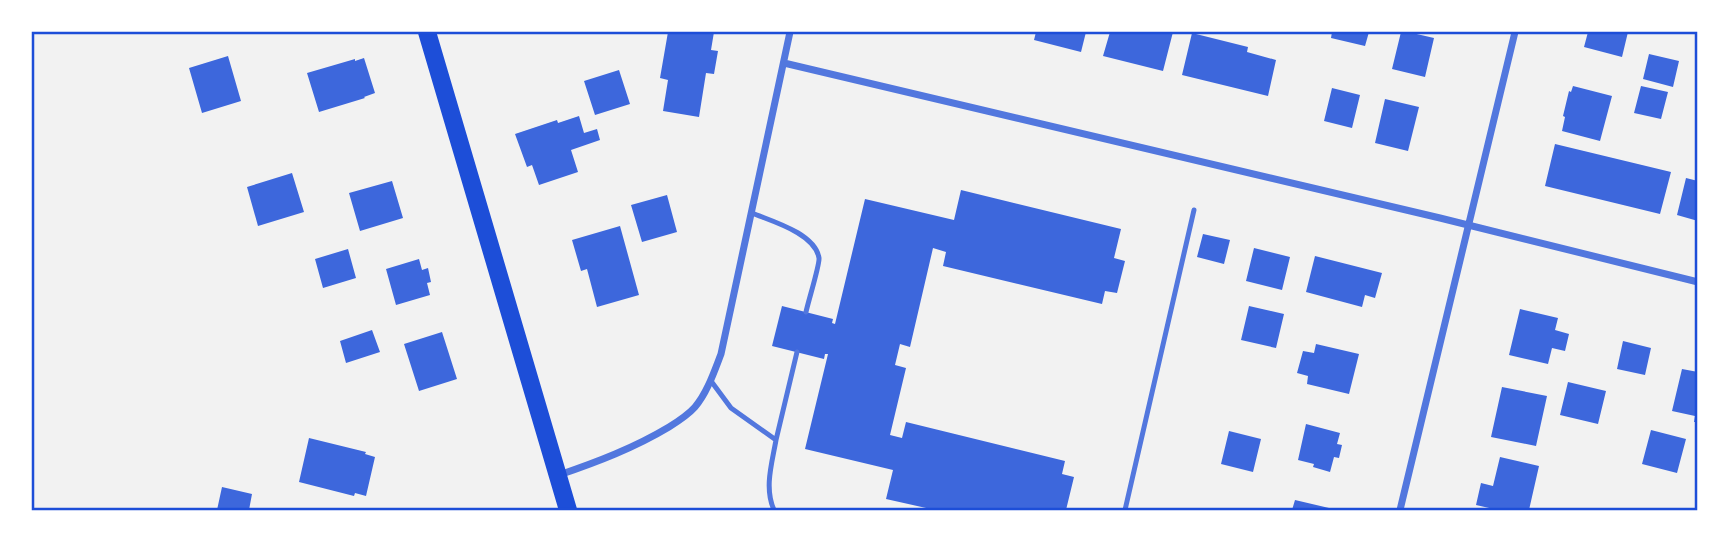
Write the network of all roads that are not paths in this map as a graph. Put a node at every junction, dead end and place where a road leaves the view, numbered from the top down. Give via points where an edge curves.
1 (427, 32) edge
2 (790, 32) edge
3 (1515, 32) edge
4 (784, 63) junction
5 (1194, 210) dead end
6 (752, 213) junction
7 (1468, 225) junction
8 (1698, 282) edge
9 (806, 312) dead end
10 (797, 352) dead end
11 (711, 382) junction
12 (776, 440) junction
13 (557, 475) junction
14 (568, 510) edge
15 (774, 510) edge
16 (1125, 510) edge
17 (1400, 510) edge

1 - 13 main road
2 - 4 street
3 - 7 street
4 - 6 street
4 - 7 street
5 - 16 lane
6 - 9 lane via 811,242 819,258
6 - 11 street
7 - 8 street
7 - 17 street
10 - 12 lane
11 - 12 lane via 731,408
11 - 13 street via 695,408 649,439
12 - 15 lane via 768,486
13 - 14 main road

